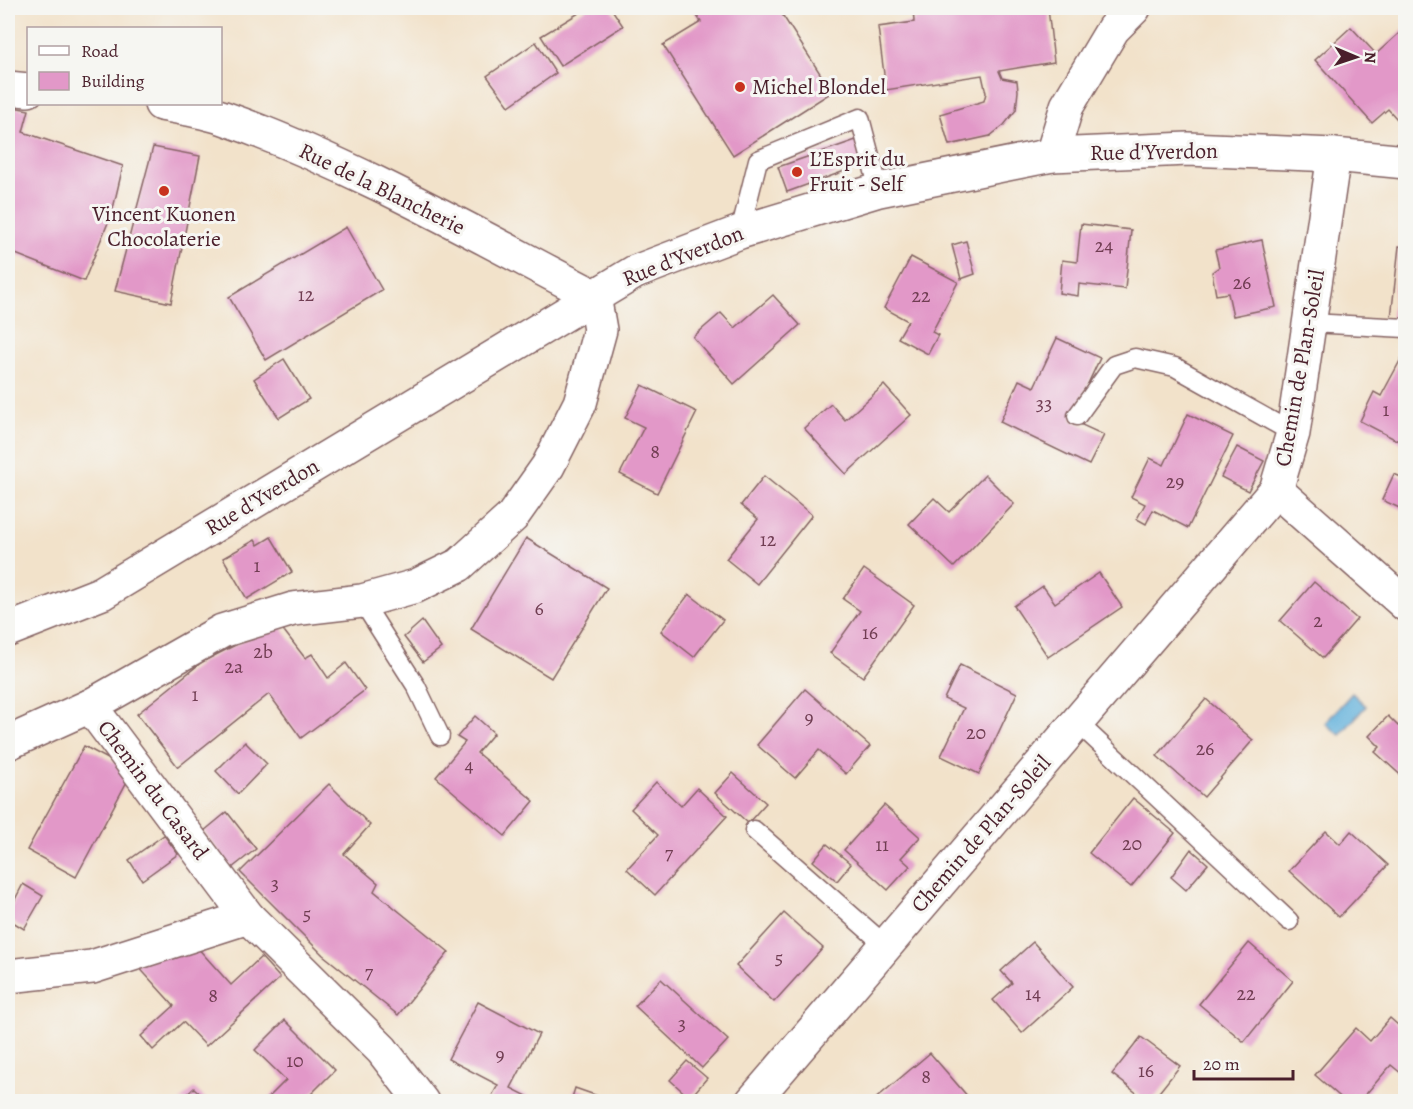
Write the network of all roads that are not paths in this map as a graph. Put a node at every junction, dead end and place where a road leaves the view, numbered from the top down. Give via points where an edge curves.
1 (1134, 8) edge
2 (8, 88) edge
3 (27, 90) edge
4 (166, 105) edge
5 (1052, 155) junction
6 (1334, 155) junction
7 (1406, 162) edge
8 (879, 190) junction
9 (740, 232) junction
10 (594, 296) junction
11 (1310, 323) junction
12 (1406, 328) edge
13 (1077, 416) dead end
14 (1293, 433) junction
15 (1276, 490) junction
16 (362, 601) junction
17 (1406, 605) edge
18 (8, 630) edge
19 (90, 706) junction
20 (1078, 723) junction
21 (440, 736) dead end
22 (8, 743) edge
23 (754, 830) dead end
24 (248, 917) junction
25 (1289, 921) dead end
26 (885, 945) junction
27 (8, 976) edge
28 (422, 1101) edge
29 (752, 1101) edge

1 - 5 street via 1113,29 1067,106
2 - 3 street
4 - 10 street, Rue de la Blancherie via 222,117 327,160
5 - 6 street, Rue d'Yverdon via 1188,148
5 - 8 street, Rue d'Yverdon
6 - 7 street, Rue d'Yverdon
6 - 11 street, Chemin de Plan-Soleil
8 - 9 street, Rue d'Yverdon
8 - 9 lane via 860,118 758,160
9 - 10 street, Rue d'Yverdon via 635,272
10 - 16 street via 600,330 580,403 548,466 512,517 459,565 416,586
10 - 18 street, Rue d'Yverdon via 102,593
11 - 12 lane
11 - 14 street, Chemin de Plan-Soleil
13 - 14 lane via 1114,365 1136,358 1175,367
14 - 15 street, Chemin de Plan-Soleil
15 - 17 street
15 - 20 street, Chemin de Plan-Soleil
16 - 19 street via 293,609 222,631
16 - 21 lane via 416,686
19 - 22 street, Chemin du Casard
19 - 24 street, Chemin du Casard
20 - 25 lane
20 - 26 street, Chemin de Plan-Soleil
23 - 26 lane
24 - 27 street via 92,968
24 - 28 street, Chemin du Casard via 382,1050
26 - 29 street, Chemin de Plan-Soleil

